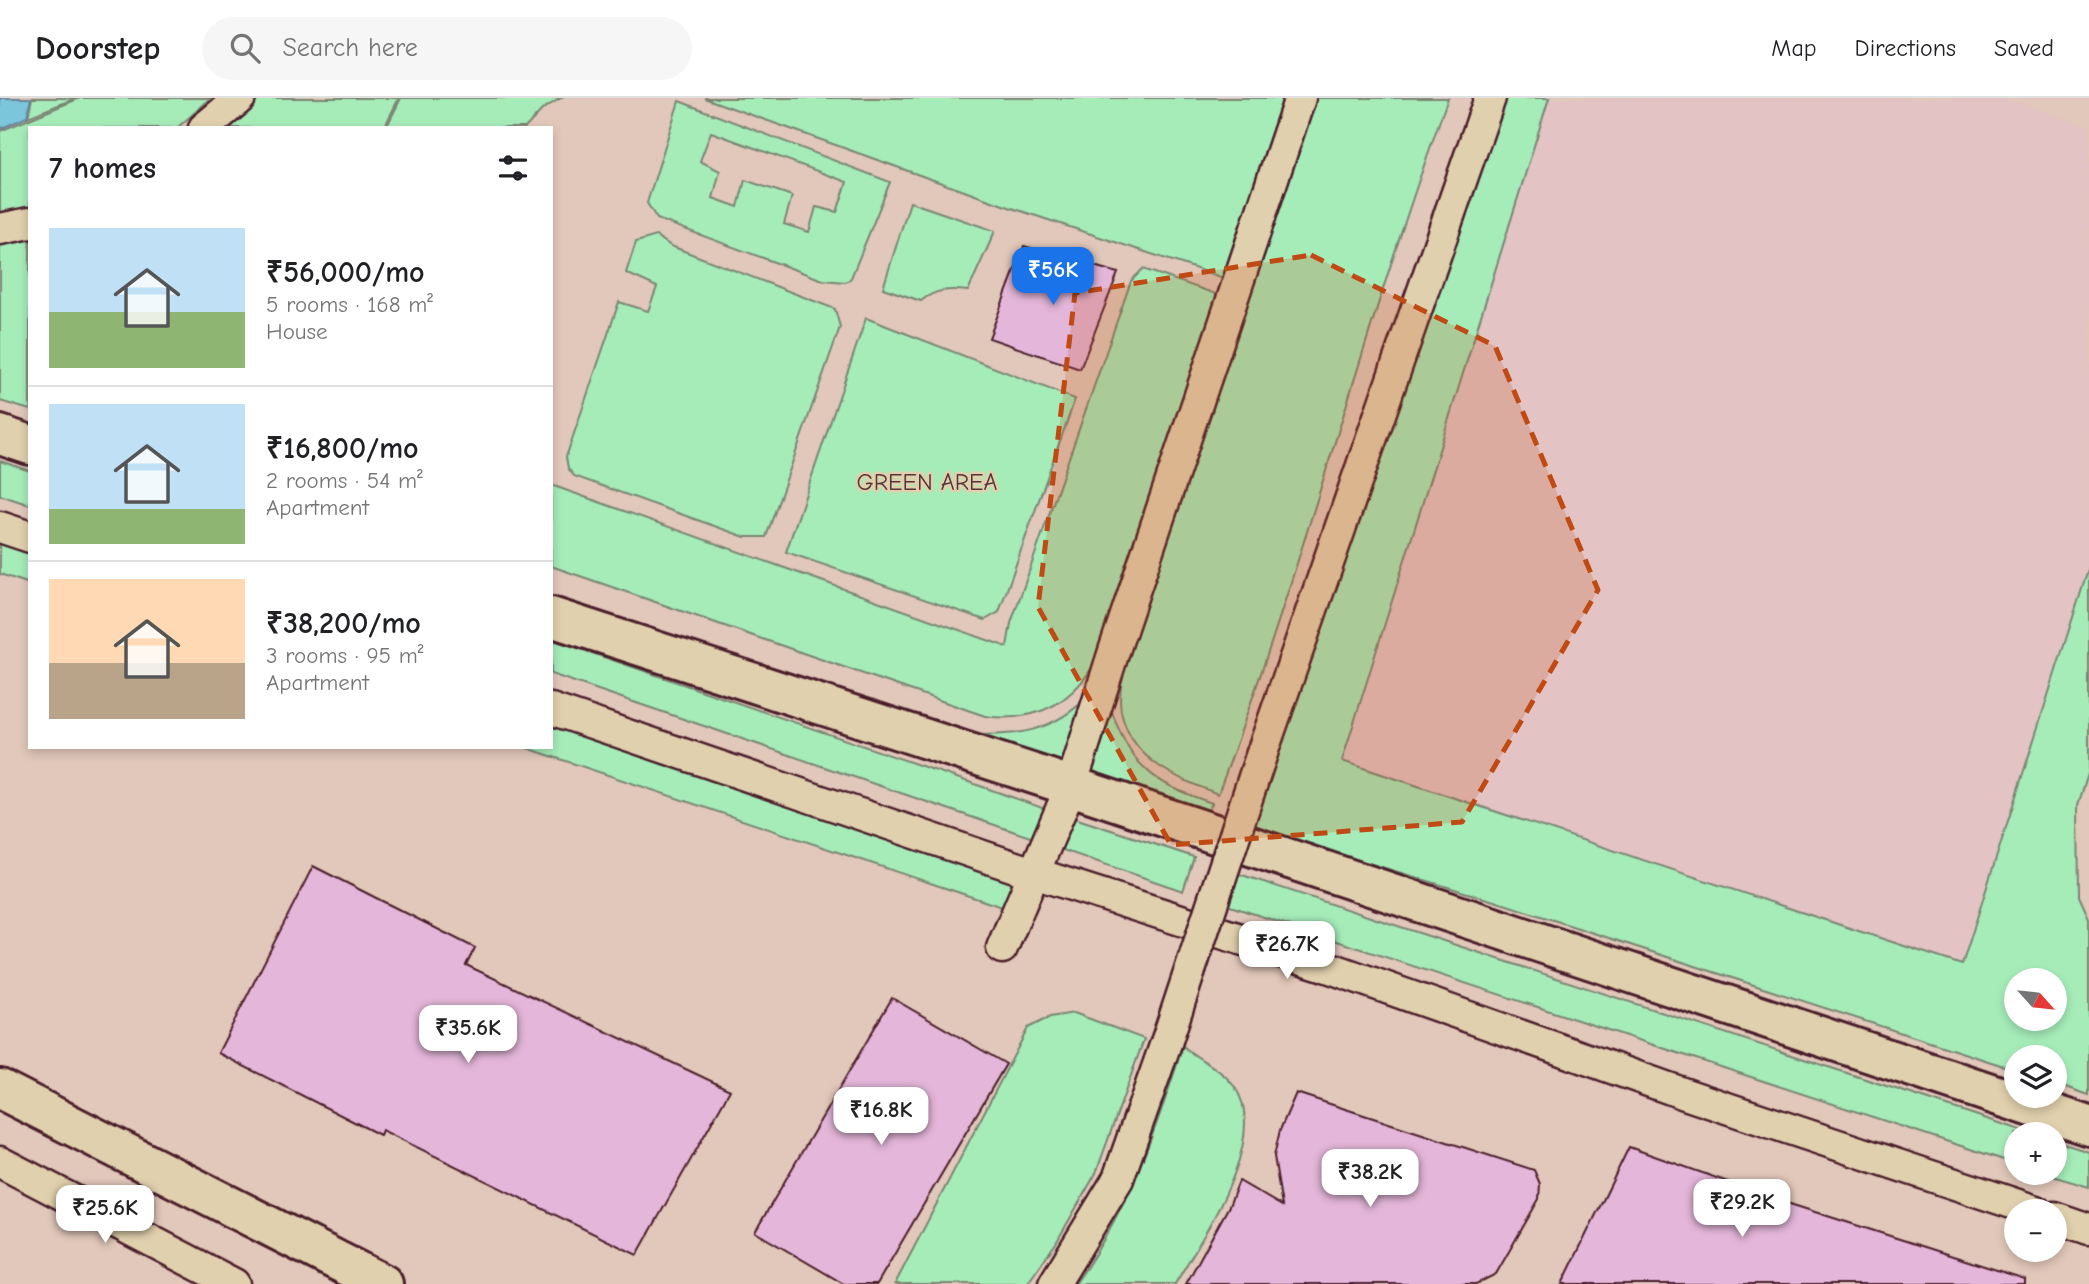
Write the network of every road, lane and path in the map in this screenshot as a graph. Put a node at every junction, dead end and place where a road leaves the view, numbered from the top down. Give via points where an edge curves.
1 (240, 98) edge
2 (1300, 98) edge
3 (1490, 98) edge
4 (206, 126) edge
5 (28, 223) edge
6 (0, 229) edge
7 (0, 435) edge
8 (28, 444) edge
9 (0, 527) edge
10 (28, 536) edge
11 (553, 618) edge
12 (553, 710) edge
13 (1072, 786) junction
14 (1034, 873) junction
15 (1002, 948) dead end
16 (0, 1089) edge
17 (2089, 1126) edge
18 (0, 1162) edge
19 (2004, 1200) edge
20 (2067, 1221) edge
21 (2089, 1228) edge
22 (234, 1284) edge
23 (383, 1284) edge
24 (1054, 1284) edge

1 - 4 street
2 - 13 street
3 - 24 street, bridge via 1118,1179
5 - 6 street
7 - 8 street
9 - 10 street
11 - 13 street
12 - 14 street
13 - 14 street
13 - 17 street
14 - 15 street
14 - 19 street via 1325,966 1688,1096
16 - 23 street
18 - 22 street
20 - 21 street

